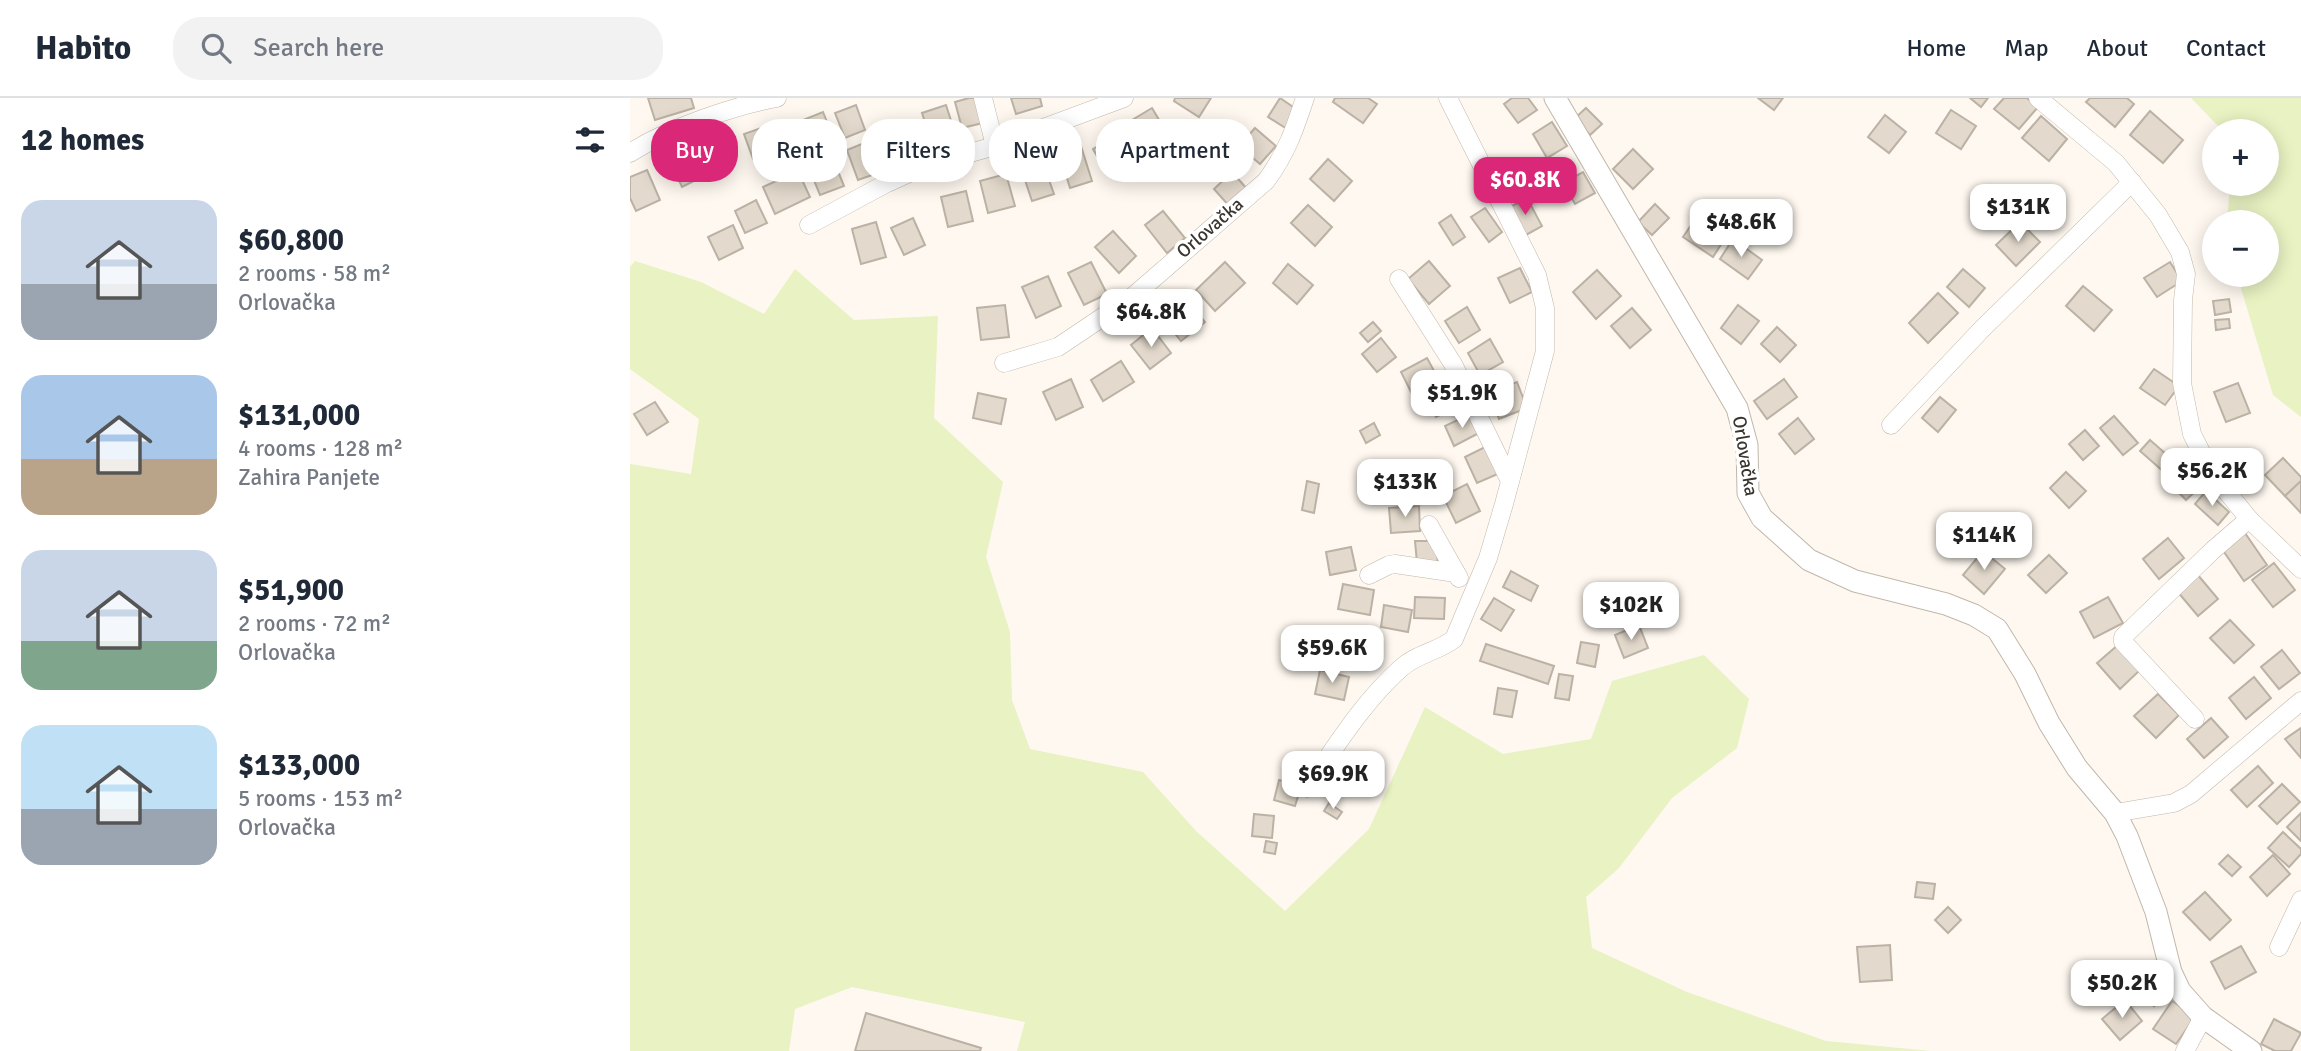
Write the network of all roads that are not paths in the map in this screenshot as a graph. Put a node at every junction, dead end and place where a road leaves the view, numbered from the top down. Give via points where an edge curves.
1 (775, 98) edge
2 (983, 98) edge
3 (1124, 98) edge
4 (1305, 98) edge
5 (1448, 98) edge
6 (1555, 98) edge
7 (2038, 98) edge
8 (1068, 119) edge
9 (989, 122) edge
10 (989, 148) edge
11 (630, 153) edge
12 (2132, 182) junction
13 (809, 225) dead end
14 (1399, 279) dead end
15 (1004, 363) dead end
16 (1891, 425) dead end
17 (1509, 480) junction
18 (2249, 519) junction
19 (1429, 524) dead end
20 (2301, 569) edge
21 (1457, 573) junction
22 (1369, 575) dead end
23 (1470, 596) junction
24 (2301, 701) edge
25 (2195, 719) dead end
26 (1307, 788) dead end
27 (2115, 813) junction
28 (2301, 900) edge
29 (2279, 947) dead end
30 (2203, 1017) junction
31 (2185, 1051) edge
32 (2251, 1051) edge

1 - 11 street via 651,139
2 - 9 street
3 - 8 street
4 - 15 street, Orlovačka via 1292,138 1266,181 1131,298 1058,347
5 - 17 street via 1538,275 1545,308 1545,351
6 - 27 street, Orlovačka via 1737,408 1747,445 1748,493 1762,518 1809,560 1855,581 1946,604 1997,629 2077,768
7 - 12 street via 2116,163
10 - 13 street via 927,164
12 - 16 street
12 - 18 street via 2180,252 2186,274 2182,383 2192,434 2211,472
14 - 17 street via 1453,364
17 - 23 street via 1488,558
18 - 20 street
18 - 25 street via 2123,637
19 - 21 street
21 - 22 street via 1395,564
21 - 23 street
23 - 26 street via 1454,639 1403,667 1359,712
24 - 27 street via 2191,794 2174,803
27 - 30 street, Orlovačka via 2156,912 2171,972 2180,991
28 - 29 street
30 - 31 street
30 - 32 street, Orlovačka

